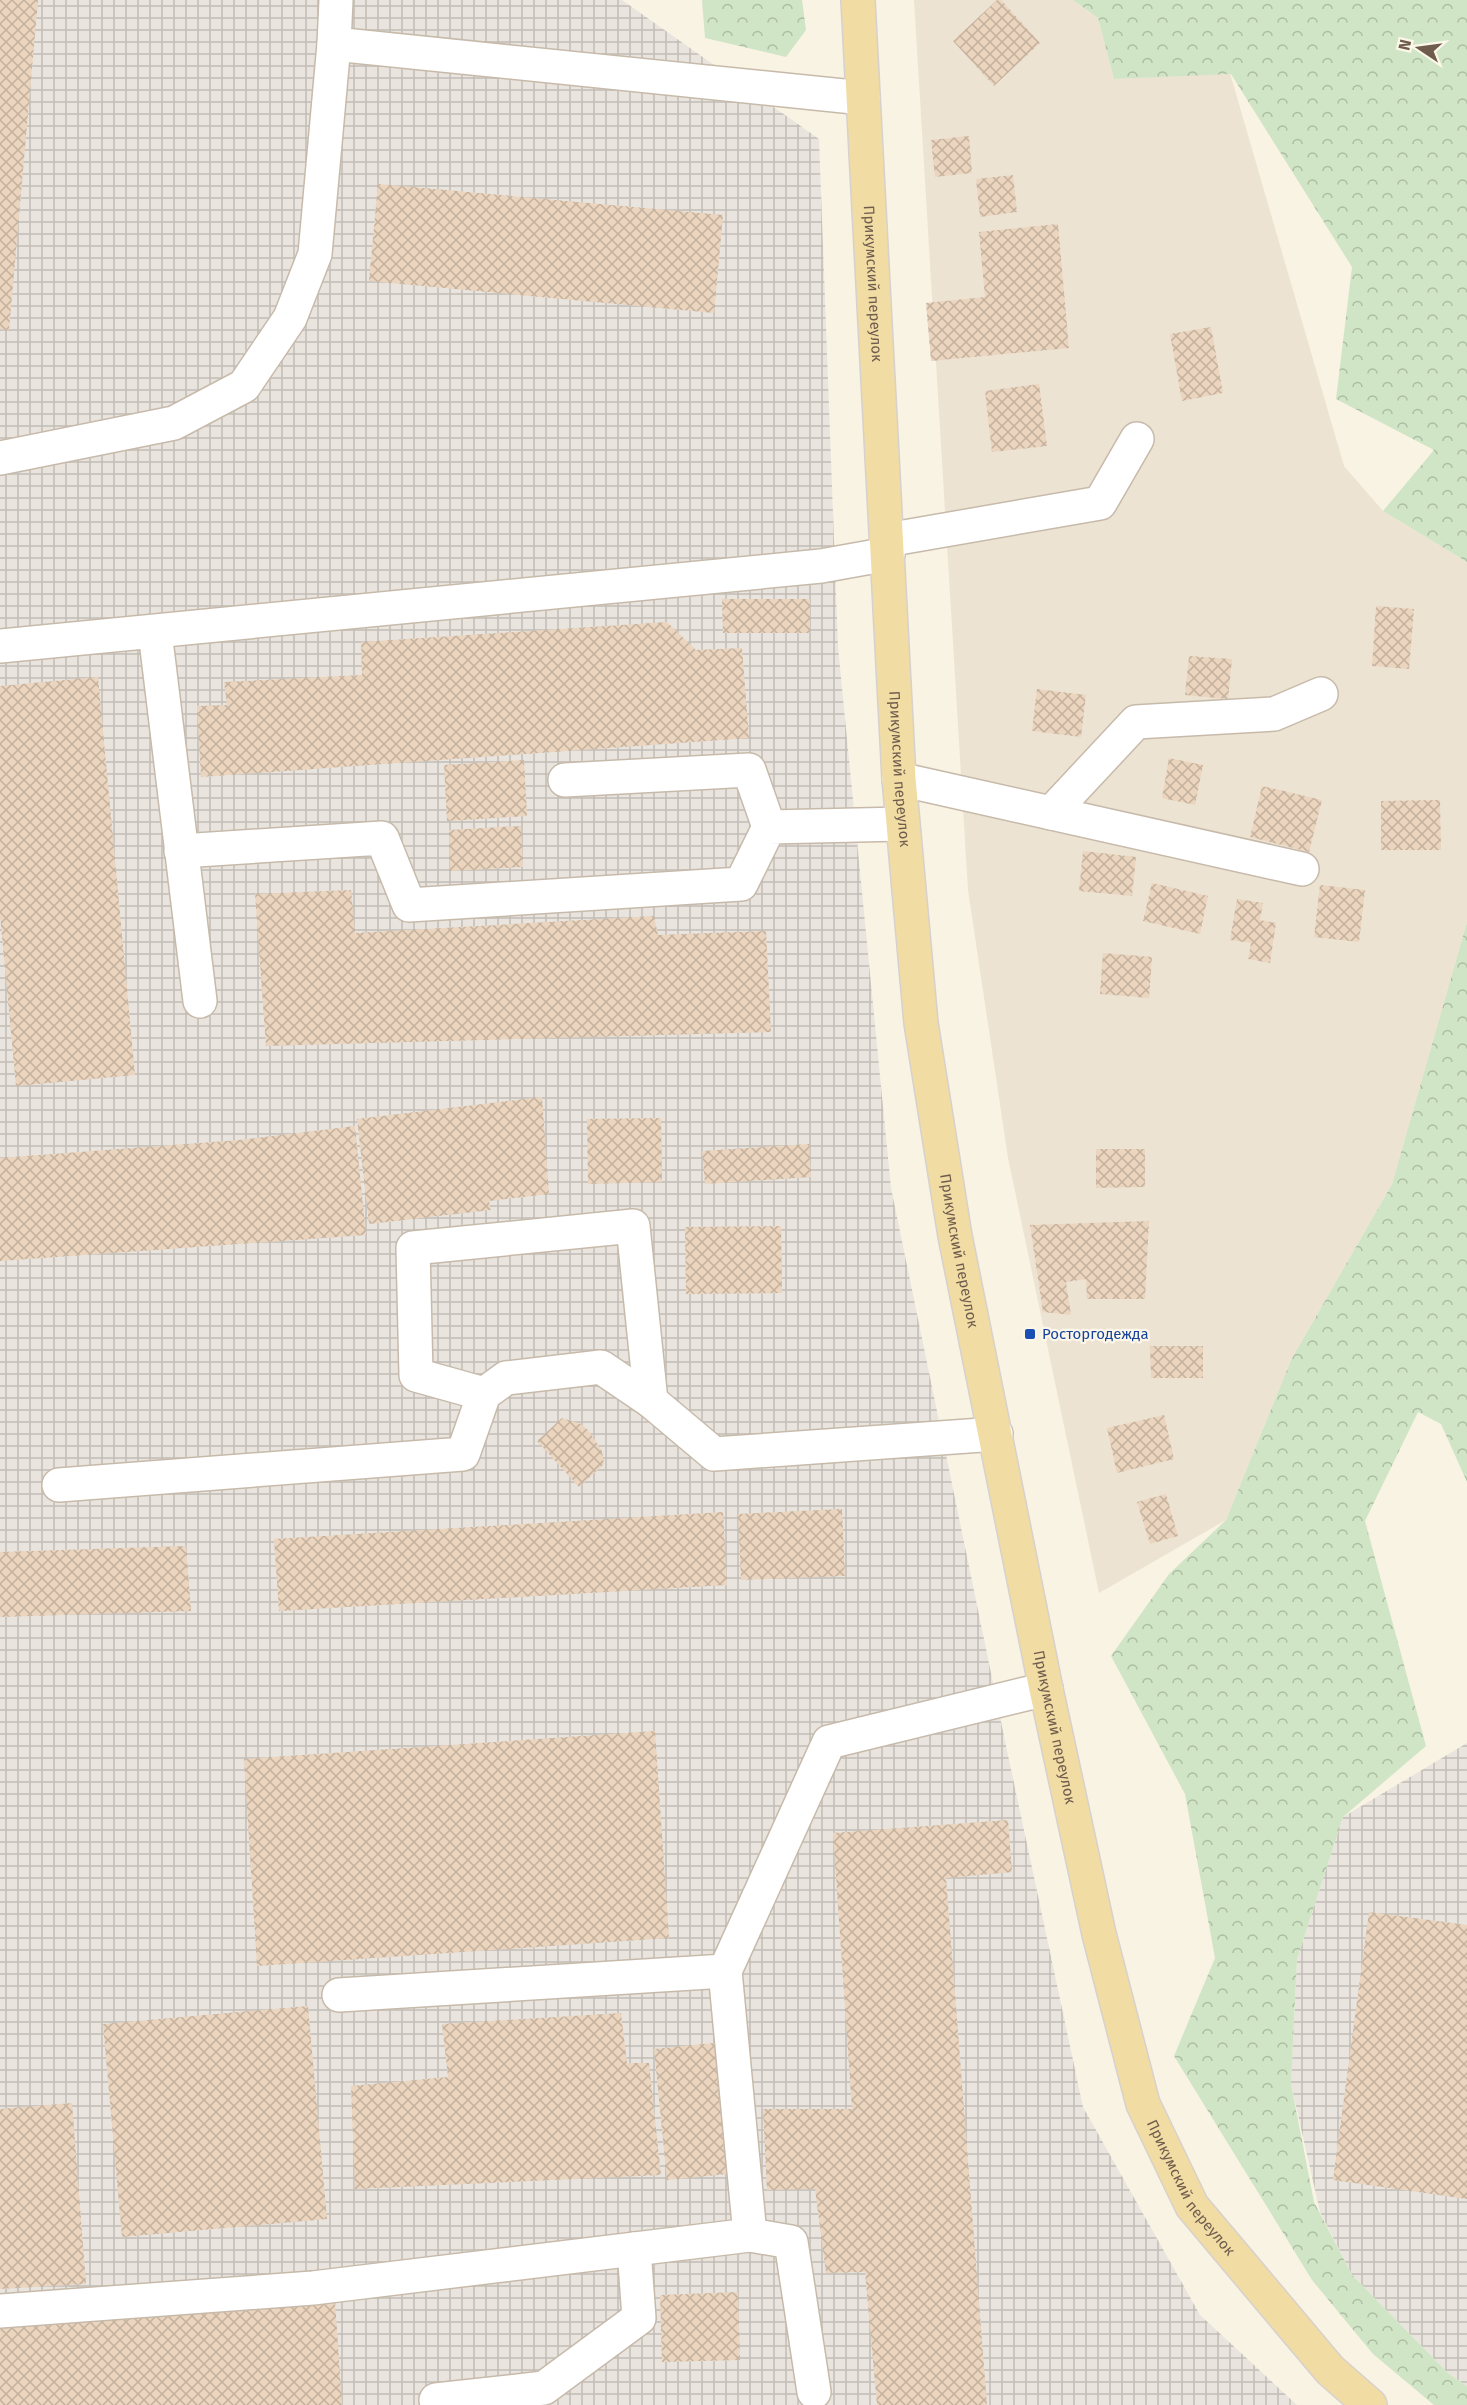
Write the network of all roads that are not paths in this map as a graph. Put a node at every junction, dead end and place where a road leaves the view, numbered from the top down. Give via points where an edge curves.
1 (336, 0) edge
2 (858, 0) edge
3 (334, 44) junction
4 (863, 98) junction
5 (1137, 439) dead end
6 (0, 458) edge
7 (887, 547) junction
8 (155, 632) junction
9 (0, 646) edge
10 (1321, 694) dead end
11 (899, 779) junction
12 (565, 780) dead end
13 (1051, 813) junction
14 (902, 824) junction
15 (769, 827) junction
16 (181, 851) junction
17 (1302, 869) dead end
18 (200, 1001) dead end
19 (484, 1394) junction
20 (651, 1401) junction
21 (996, 1434) junction
22 (59, 1485) dead end
23 (1046, 1689) junction
24 (725, 1971) junction
25 (339, 1995) dead end
26 (750, 2235) junction
27 (634, 2249) junction
28 (0, 2311) edge
29 (814, 2392) dead end
30 (436, 2400) dead end
31 (1370, 2405) edge

1 - 3 lane
2 - 4 main road, Прикумский переулок
3 - 4 lane
3 - 6 lane via 315,254 290,318 243,386 174,423
4 - 7 main road, Прикумский переулок
5 - 7 lane via 1100,503
7 - 8 lane via 821,566
7 - 11 main road, Прикумский переулок
8 - 9 lane
8 - 16 lane
10 - 13 lane via 1274,714 1136,722
11 - 13 lane
11 - 14 main road, Прикумский переулок
12 - 15 lane via 749,770
13 - 17 lane
14 - 15 lane
14 - 21 main road, Прикумский переулок via 921,1023 955,1236
15 - 16 lane via 741,884 409,905 382,838
16 - 18 lane
19 - 20 lane via 506,1377 601,1367
19 - 20 lane via 416,1375 413,1248 633,1226
19 - 22 lane via 463,1454
20 - 21 lane via 714,1454
21 - 23 main road, Прикумский переулок
23 - 24 lane via 829,1742
23 - 31 main road, Прикумский переулок via 1099,1934 1143,2104 1192,2206 1330,2370
24 - 25 lane
24 - 26 lane
26 - 27 lane
26 - 29 lane via 791,2242
27 - 28 lane via 312,2288
27 - 30 lane via 639,2318 544,2388

